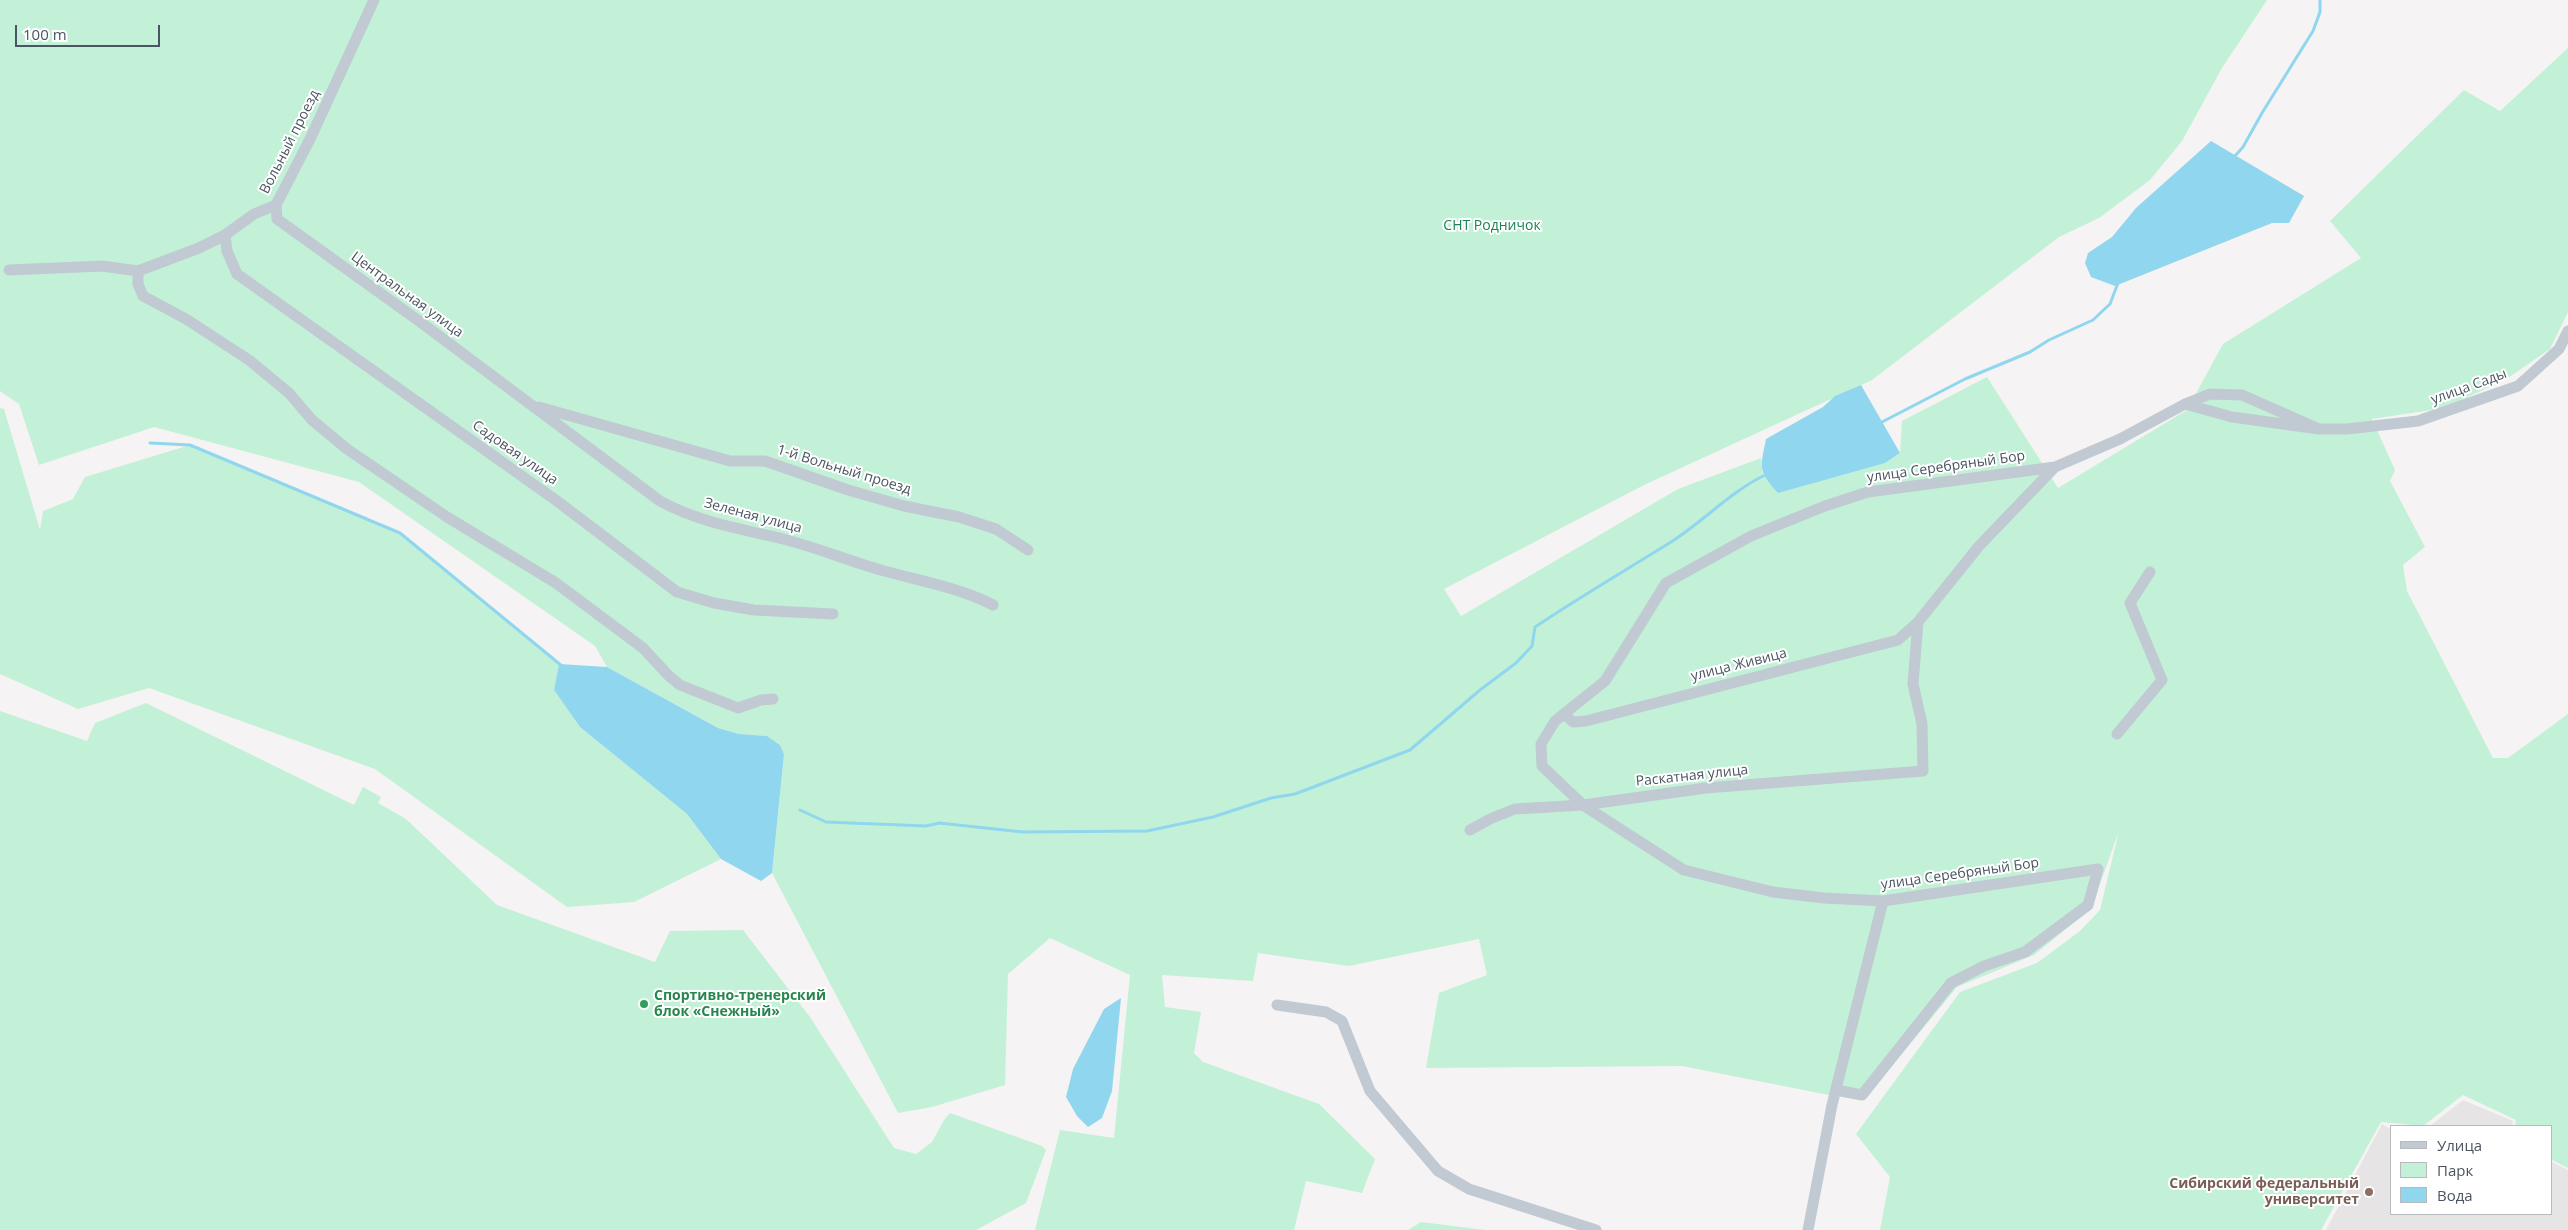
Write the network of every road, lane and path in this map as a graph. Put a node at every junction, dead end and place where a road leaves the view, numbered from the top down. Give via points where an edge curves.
1 (374, 0) edge
2 (276, 205) junction
3 (225, 235) junction
4 (9, 270) dead end
5 (138, 271) junction
6 (2568, 331) edge
7 (530, 404) junction
8 (2185, 404) junction
9 (2319, 429) junction
10 (2055, 467) junction
11 (1028, 550) dead end
12 (2150, 572) dead end
13 (993, 605) dead end
14 (833, 614) dead end
15 (1918, 622) junction
16 (772, 699) dead end
17 (1564, 714) junction
18 (2117, 734) dead end
19 (1583, 804) junction
20 (1470, 830) dead end
21 (1883, 901) junction
22 (1277, 1005) dead end
23 (1836, 1090) junction
24 (1596, 1230) edge
25 (1808, 1230) edge

1 - 2 street, Вольный проезд
2 - 3 street, Вольный проезд via 254,214
2 - 7 street, Центральная улица via 277,219
3 - 5 street, Вольный проезд
3 - 14 street, Садовая улица via 237,274 550,496 677,592 754,610
4 - 5 street, Вольный проезд via 102,266
5 - 16 street via 138,284 143,296 186,319 249,360 347,449 447,517 556,583 644,648 680,684 738,708
6 - 9 street, улица Сады via 2559,349 2518,386 2418,421
7 - 11 street, 1-й Вольный проезд via 730,461 765,461 848,490 959,517 996,528
7 - 13 street, Зеленая улица via 675,509 880,570 967,592
8 - 9 street, улица Сады via 2232,417
8 - 9 street via 2210,394 2242,395
8 - 10 street via 2120,439
10 - 15 street, улица Живица via 1979,546
10 - 17 street, улица Серебряный Бор via 1868,492 1750,536 1666,584 1605,680
12 - 18 street via 2130,603 2162,680
15 - 17 street, улица Живица via 1898,640 1586,721 1573,722
15 - 19 street, Раскатная улица via 1913,684 1922,724 1920,750 1923,771 1706,788
17 - 19 street, улица Серебряный Бор via 1555,721 1541,744 1542,766
19 - 20 street, Раскатная улица via 1515,809
19 - 21 street, улица Серебряный Бор via 1684,870 1773,892
21 - 23 street
21 - 23 street, улица Серебряный Бор via 2098,868 2088,905 2025,952 1984,966 1951,984 1862,1095
22 - 24 street via 1326,1012 1342,1021 1370,1091 1438,1171 1469,1189
23 - 25 street

